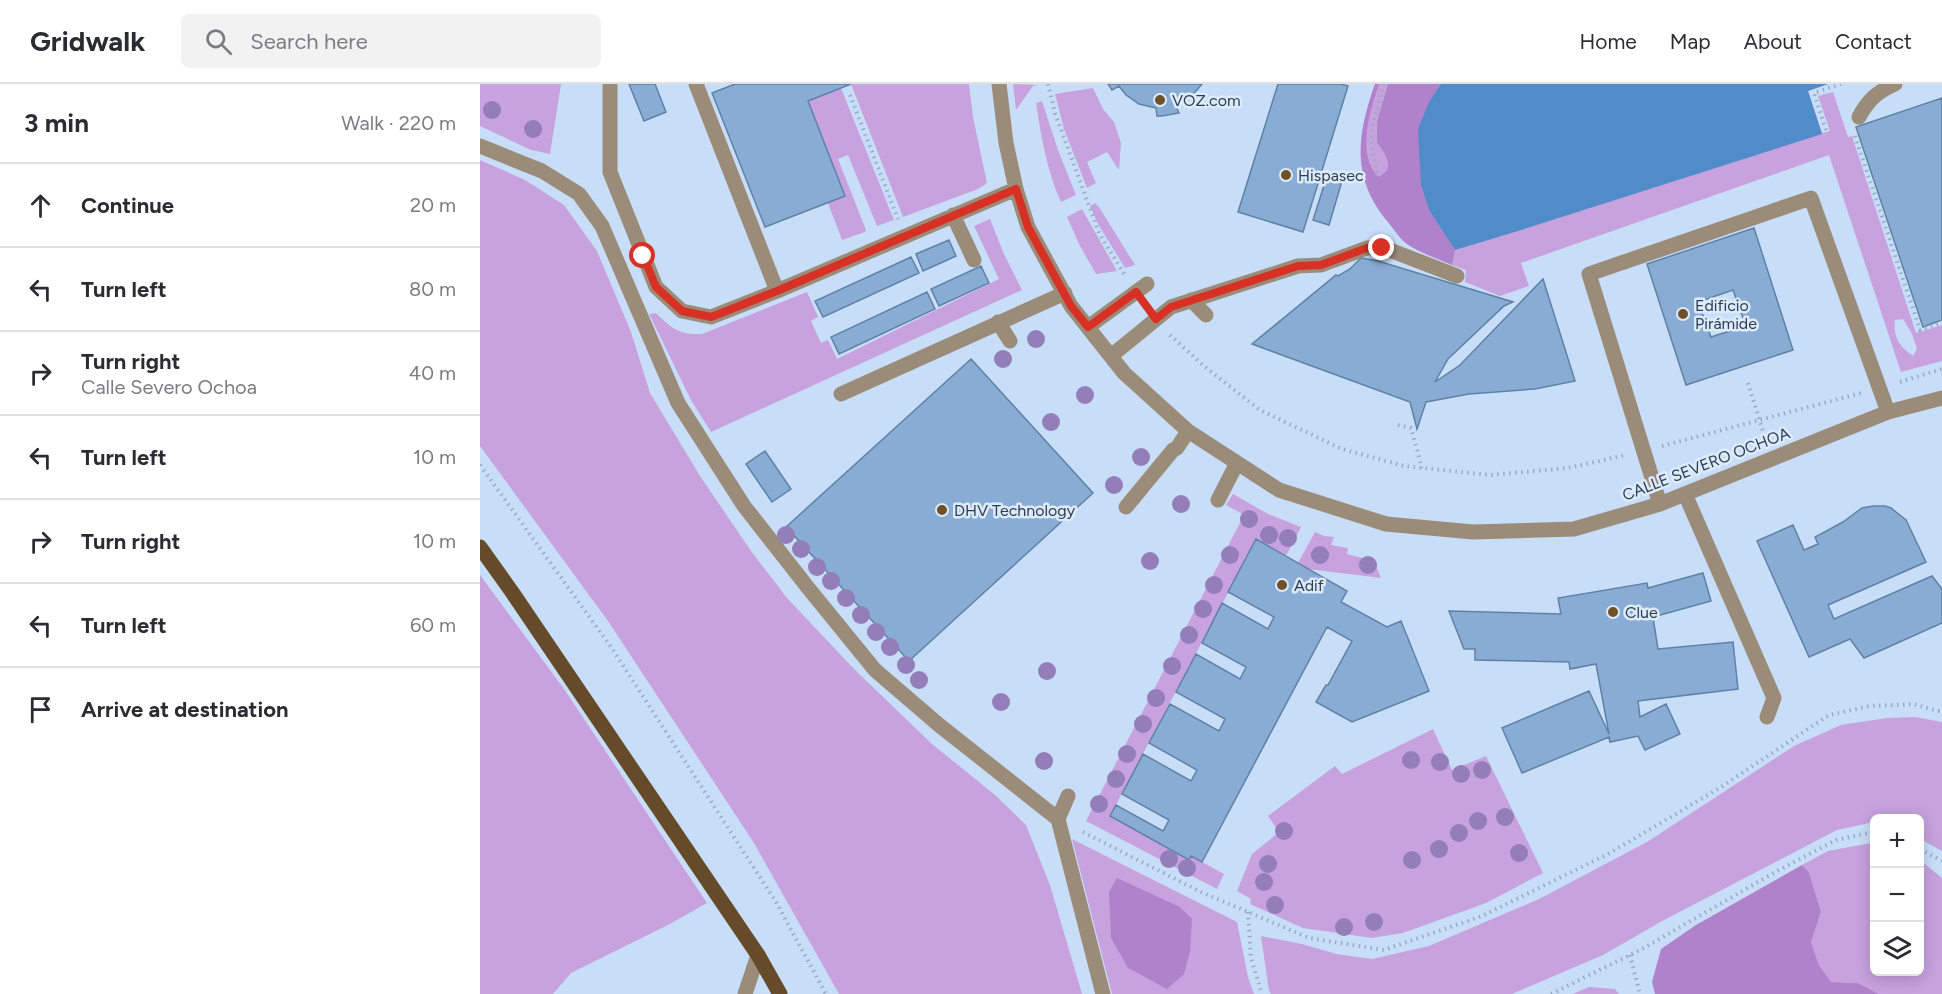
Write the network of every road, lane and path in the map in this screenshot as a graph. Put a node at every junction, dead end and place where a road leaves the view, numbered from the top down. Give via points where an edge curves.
1 (610, 84) edge
2 (696, 84) edge
3 (999, 84) edge
4 (1048, 84) edge
5 (1384, 84) edge
6 (1841, 84) edge
7 (1895, 84) edge
8 (850, 95) dead end
9 (1859, 117) joint
10 (1826, 130) dead end
11 (480, 146) edge
12 (1377, 173) dead end
13 (1016, 189) junction
14 (953, 215) junction
15 (905, 236) junction
16 (974, 260) dead end
17 (1457, 276) dead end
18 (1141, 288) joint
19 (777, 291) junction
20 (1065, 293) junction
21 (1191, 300) junction
22 (1206, 315) dead end
23 (1156, 319) junction
24 (998, 322) junction
25 (1942, 323) edge
26 (1088, 327) junction
27 (1010, 341) dead end
28 (1111, 356) junction
29 (1942, 369) edge
30 (1748, 383) dead end
31 (1880, 388) junction
32 (841, 394) dead end
33 (1942, 398) edge
34 (1888, 412) junction
35 (1759, 420) junction
36 (1398, 425) dead end
37 (1188, 432) junction
38 (1644, 450) junction
39 (1772, 459) junction
40 (1237, 463) junction
41 (480, 465) edge
42 (1422, 468) junction
43 (1685, 494) junction
44 (1218, 500) dead end
45 (1660, 504) junction
46 (1126, 507) dead end
47 (480, 548) edge
48 (1942, 712) edge
49 (1767, 717) dead end
50 (1068, 796) dead end
51 (1058, 819) junction
52 (1870, 833) edge
53 (1924, 851) edge
54 (1942, 861) edge
55 (1248, 912) junction
56 (758, 955) junction
57 (1630, 955) junction
58 (745, 994) edge
59 (780, 994) edge
60 (826, 994) edge
61 (1102, 994) edge
62 (1262, 994) edge
63 (1551, 994) edge
64 (1640, 994) edge

1 - 19 street via 610,172 656,287 682,311 711,317
2 - 19 street
3 - 13 street, CALLE SEVERO OCHOA
4 - 18 path via 1099,233
5 - 12 path via 1371,140
6 - 10 path via 1814,93
7 - 9 street via 1866,102
8 - 15 path
9 - 25 path via 1853,131 1920,330
11 - 51 street via 542,171 579,194 602,226 678,404 744,506 875,670
13 - 14 street
13 - 20 street, CALLE SEVERO OCHOA via 1028,227
14 - 15 street
14 - 16 street
15 - 19 street
17 - 21 street via 1382,248 1367,248 1321,265 1298,266
18 - 26 street
20 - 24 street
20 - 26 street, CALLE SEVERO OCHOA
21 - 22 street
21 - 23 street via 1171,307
23 - 28 street
23 - 42 path via 1205,367 1260,410 1342,449
24 - 27 street
24 - 32 street
26 - 28 street, CALLE SEVERO OCHOA
28 - 37 street, CALLE SEVERO OCHOA
29 - 31 path
30 - 35 path
31 - 34 street
31 - 35 path
31 - 38 street via 1811,198 1589,274
33 - 34 street, CALLE SEVERO OCHOA
34 - 39 street, CALLE SEVERO OCHOA
35 - 38 path
35 - 39 path
36 - 42 path via 1411,428
37 - 40 street, CALLE SEVERO OCHOA
37 - 46 street
38 - 42 path via 1568,468 1490,475
38 - 45 street
39 - 43 street, CALLE SEVERO OCHOA
40 - 44 street
40 - 45 street, CALLE SEVERO OCHOA via 1279,490 1386,524 1473,532 1574,528
41 - 60 path via 611,647 776,902
43 - 45 street, CALLE SEVERO OCHOA
43 - 49 street via 1774,698
47 - 56 main road
48 - 55 path via 1913,704 1870,706 1829,715 1718,789 1608,854 1482,916 1384,950 1309,938
50 - 51 street
51 - 55 path via 1200,892
51 - 61 street
52 - 57 path via 1836,840
53 - 54 path
55 - 62 path via 1251,958
56 - 58 street
56 - 59 main road
57 - 63 path
57 - 64 path

